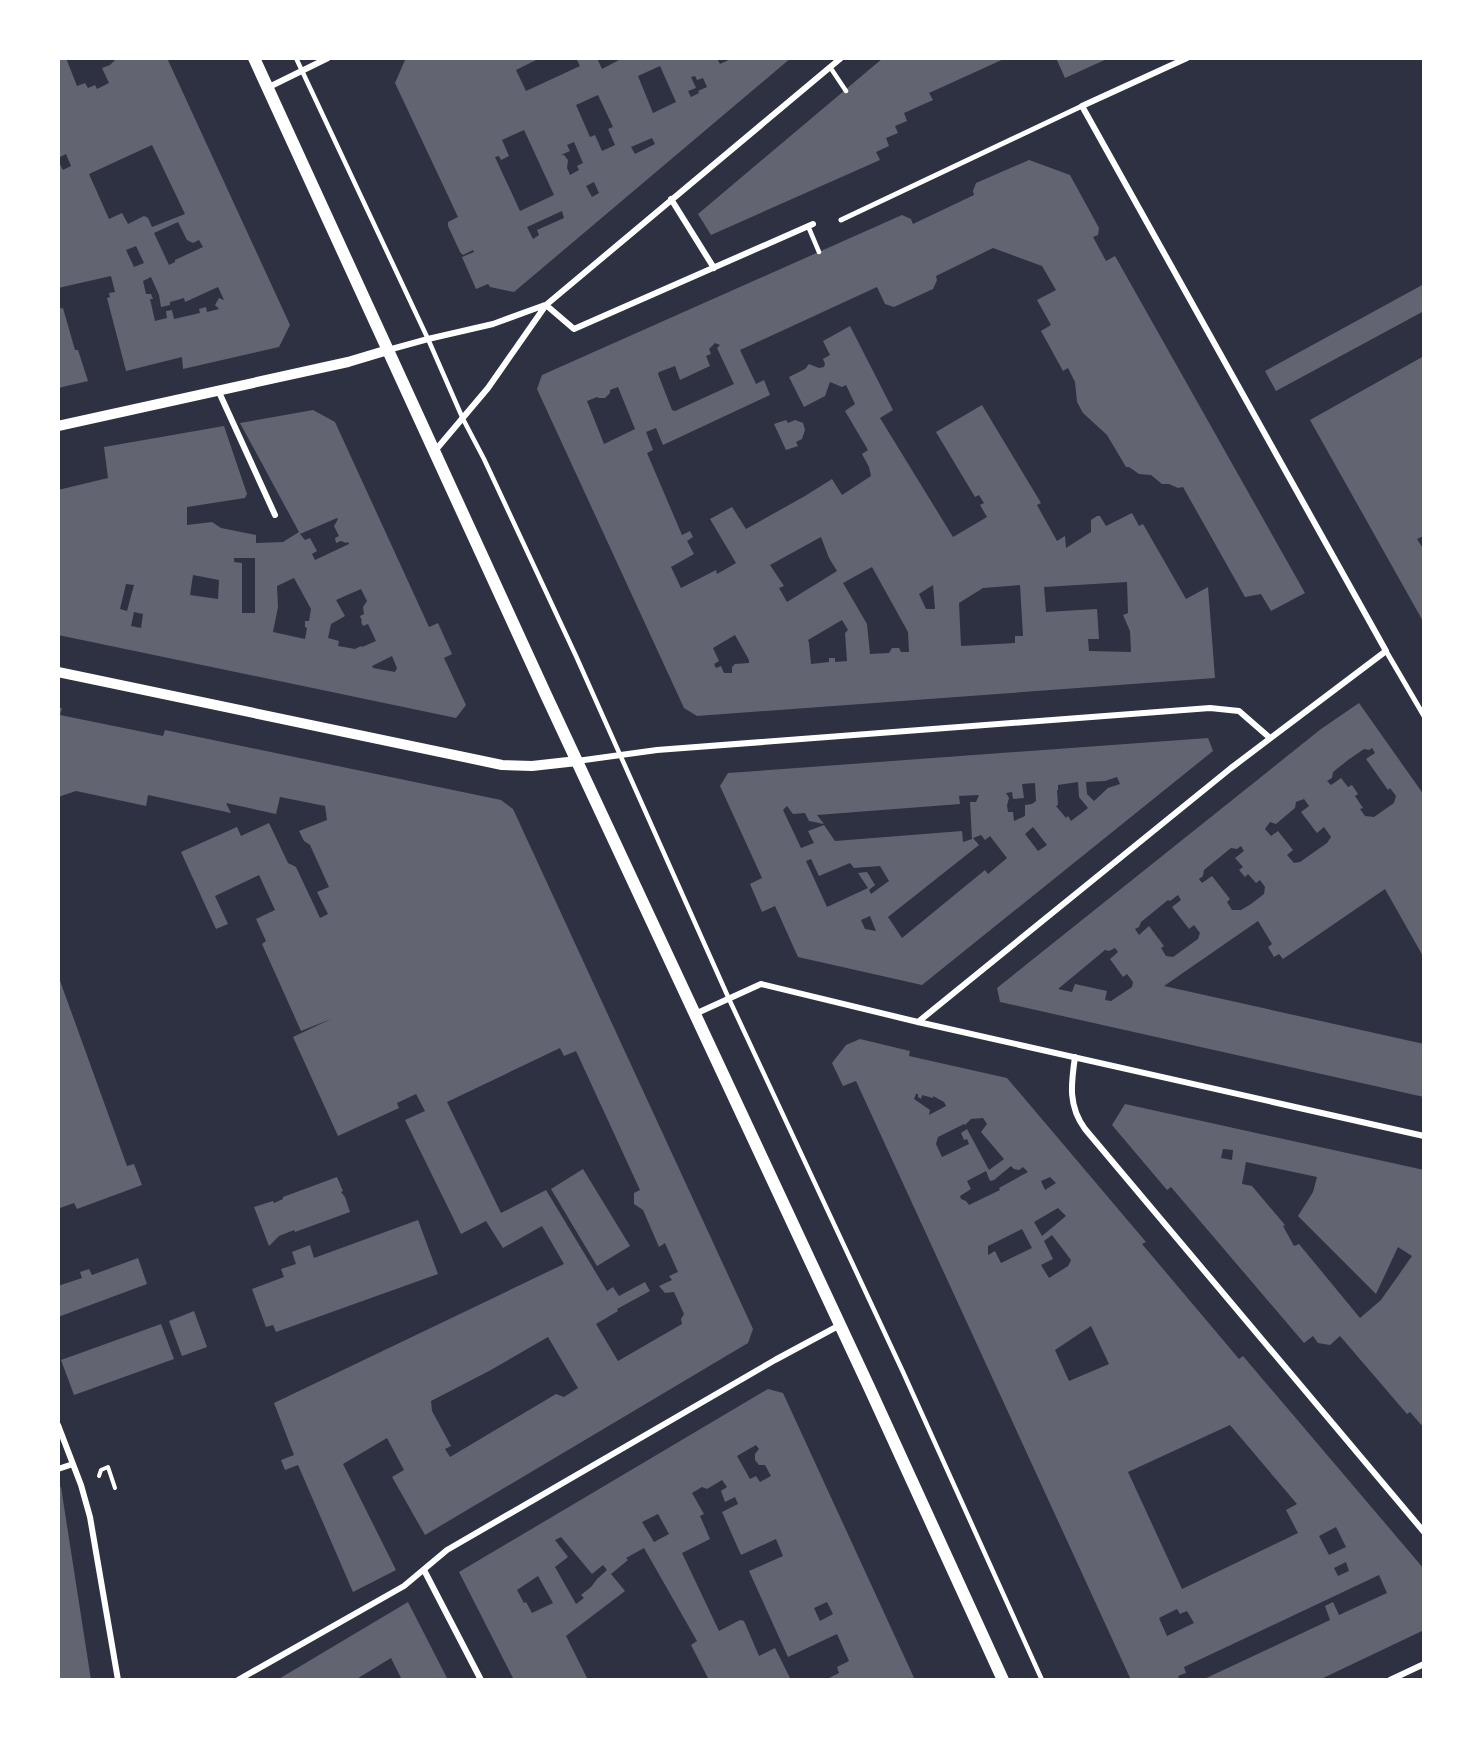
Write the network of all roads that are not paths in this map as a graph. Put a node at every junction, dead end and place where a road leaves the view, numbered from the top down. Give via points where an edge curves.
1 (254, 58) edge
2 (296, 58) edge
3 (328, 58) edge
4 (840, 58) edge
5 (1187, 58) edge
6 (830, 67) junction
7 (302, 72) junction
8 (267, 88) junction
9 (846, 91) dead end
10 (1082, 106) junction
11 (671, 200) junction
12 (841, 220) dead end
13 (811, 225) joint
14 (819, 252) dead end
15 (714, 268) junction
16 (546, 305) junction
17 (428, 339) junction
18 (388, 350) junction
19 (218, 390) junction
20 (463, 419) junction
21 (58, 426) edge
22 (434, 452) junction
23 (275, 515) dead end
24 (1386, 651) junction
25 (58, 672) edge
26 (1424, 716) edge
27 (1270, 738) junction
28 (620, 754) junction
29 (577, 761) junction
30 (729, 999) junction
31 (695, 1014) junction
32 (918, 1022) junction
33 (1075, 1057) junction
34 (1424, 1136) edge
35 (840, 1325) junction
36 (58, 1425) edge
37 (73, 1464) junction
38 (58, 1469) edge
39 (1424, 1532) edge
40 (424, 1570) junction
41 (1424, 1664) edge
42 (118, 1680) edge
43 (238, 1680) edge
44 (481, 1680) edge
45 (1003, 1680) edge
46 (1042, 1680) edge
47 (1390, 1680) edge

1 - 8 main road
2 - 7 lane
3 - 7 street
4 - 6 street
5 - 10 street
6 - 9 lane
6 - 11 street
7 - 8 street
7 - 17 lane
8 - 18 main road
10 - 12 street
10 - 24 street
11 - 15 street
11 - 16 street
13 - 14 lane
13 - 15 street
15 - 16 street via 574,329
16 - 17 street via 493,324
16 - 20 street
17 - 18 street
17 - 20 lane
18 - 19 street
18 - 22 main road
19 - 21 street
19 - 23 street
20 - 22 street
20 - 28 lane
22 - 29 main road
24 - 26 street
24 - 27 street
25 - 29 street via 502,765
27 - 28 street via 1239,711 1210,708
27 - 32 street
28 - 29 street
28 - 30 lane
29 - 31 main road
30 - 31 street
30 - 32 street via 761,984
30 - 46 lane
31 - 35 main road
32 - 33 street
33 - 34 street
33 - 39 street via 1072,1090 1078,1119
35 - 40 street via 447,1550
35 - 45 main road
36 - 37 street
37 - 38 street
37 - 42 street via 95,1538
40 - 43 street via 404,1586
40 - 44 street
41 - 47 street

